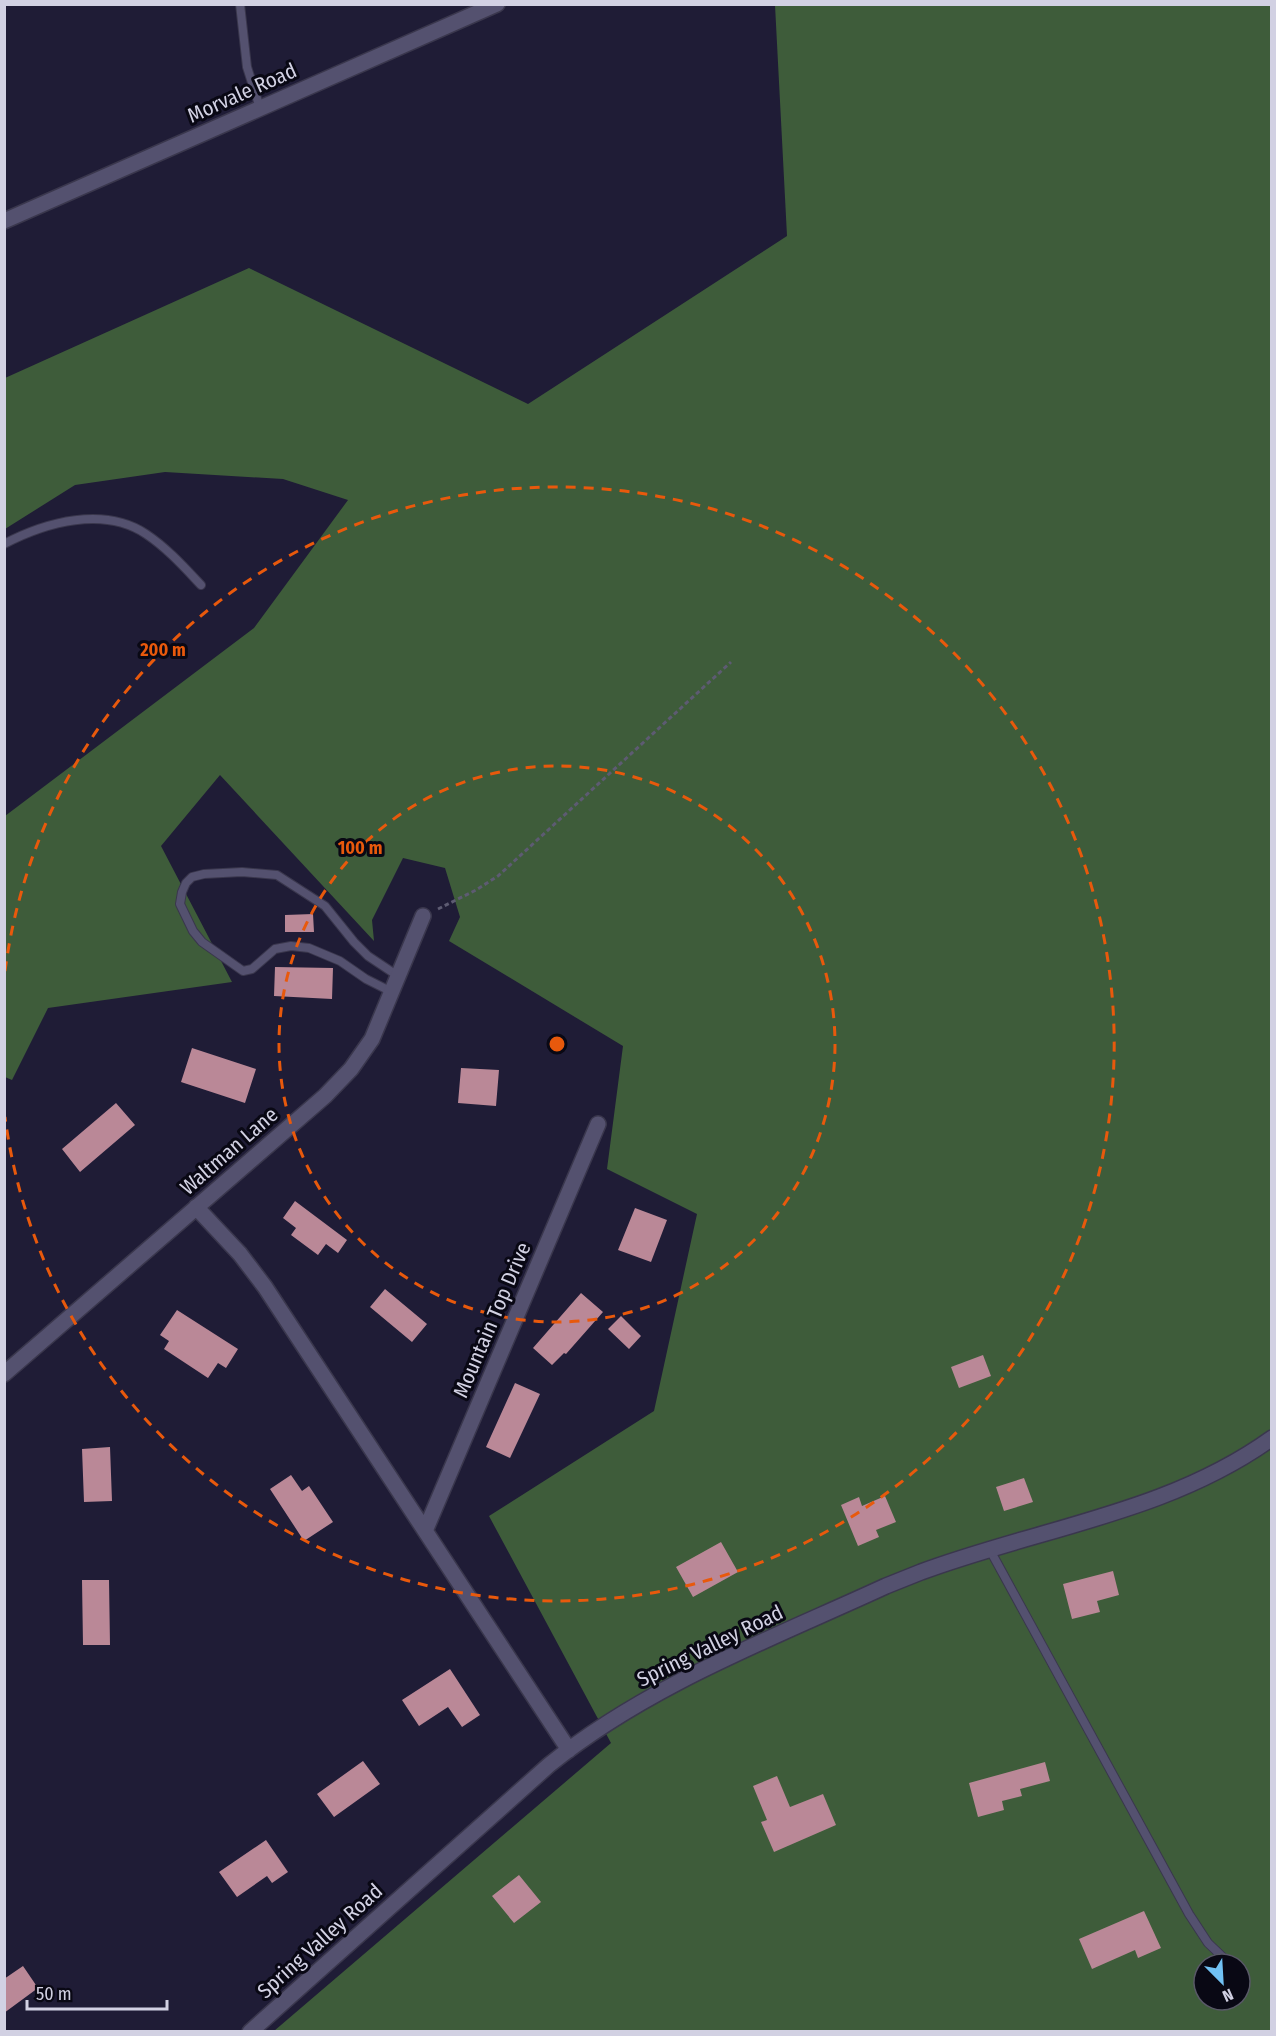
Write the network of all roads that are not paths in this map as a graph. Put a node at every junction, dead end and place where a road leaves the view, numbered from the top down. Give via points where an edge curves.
1 (240, 4) edge
2 (497, 4) edge
3 (260, 108) junction
4 (4, 221) edge
5 (4, 544) edge
6 (201, 585) dead end
7 (423, 916) road end
8 (399, 976) junction
9 (392, 992) junction
10 (598, 1124) dead end
11 (196, 1207) junction
12 (4, 1374) edge
13 (1272, 1438) edge
14 (425, 1531) junction
15 (990, 1550) junction
16 (569, 1750) junction
17 (1218, 1952) edge
18 (250, 2031) edge

1 - 3 lane via 247,67
2 - 3 street, Morvale Road
3 - 4 street, Morvale Road
5 - 6 lane via 70,520 110,519 145,533
7 - 8 street, Waltman Lane
8 - 9 street, Waltman Lane
8 - 9 lane via 368,956 325,906 277,875 204,874 192,877 182,892 180,904 193,931 243,971 252,969 275,949 309,948 340,961
9 - 11 street, Waltman Lane via 372,1039 351,1069
10 - 14 street, Mountain Top Drive
11 - 12 street, Waltman Lane
11 - 14 street via 261,1281
13 - 15 street, Spring Valley Road via 1249,1454 1165,1496
14 - 16 street
15 - 16 street, Spring Valley Road via 894,1583 669,1686
15 - 17 lane via 1189,1914
16 - 18 street, Spring Valley Road

